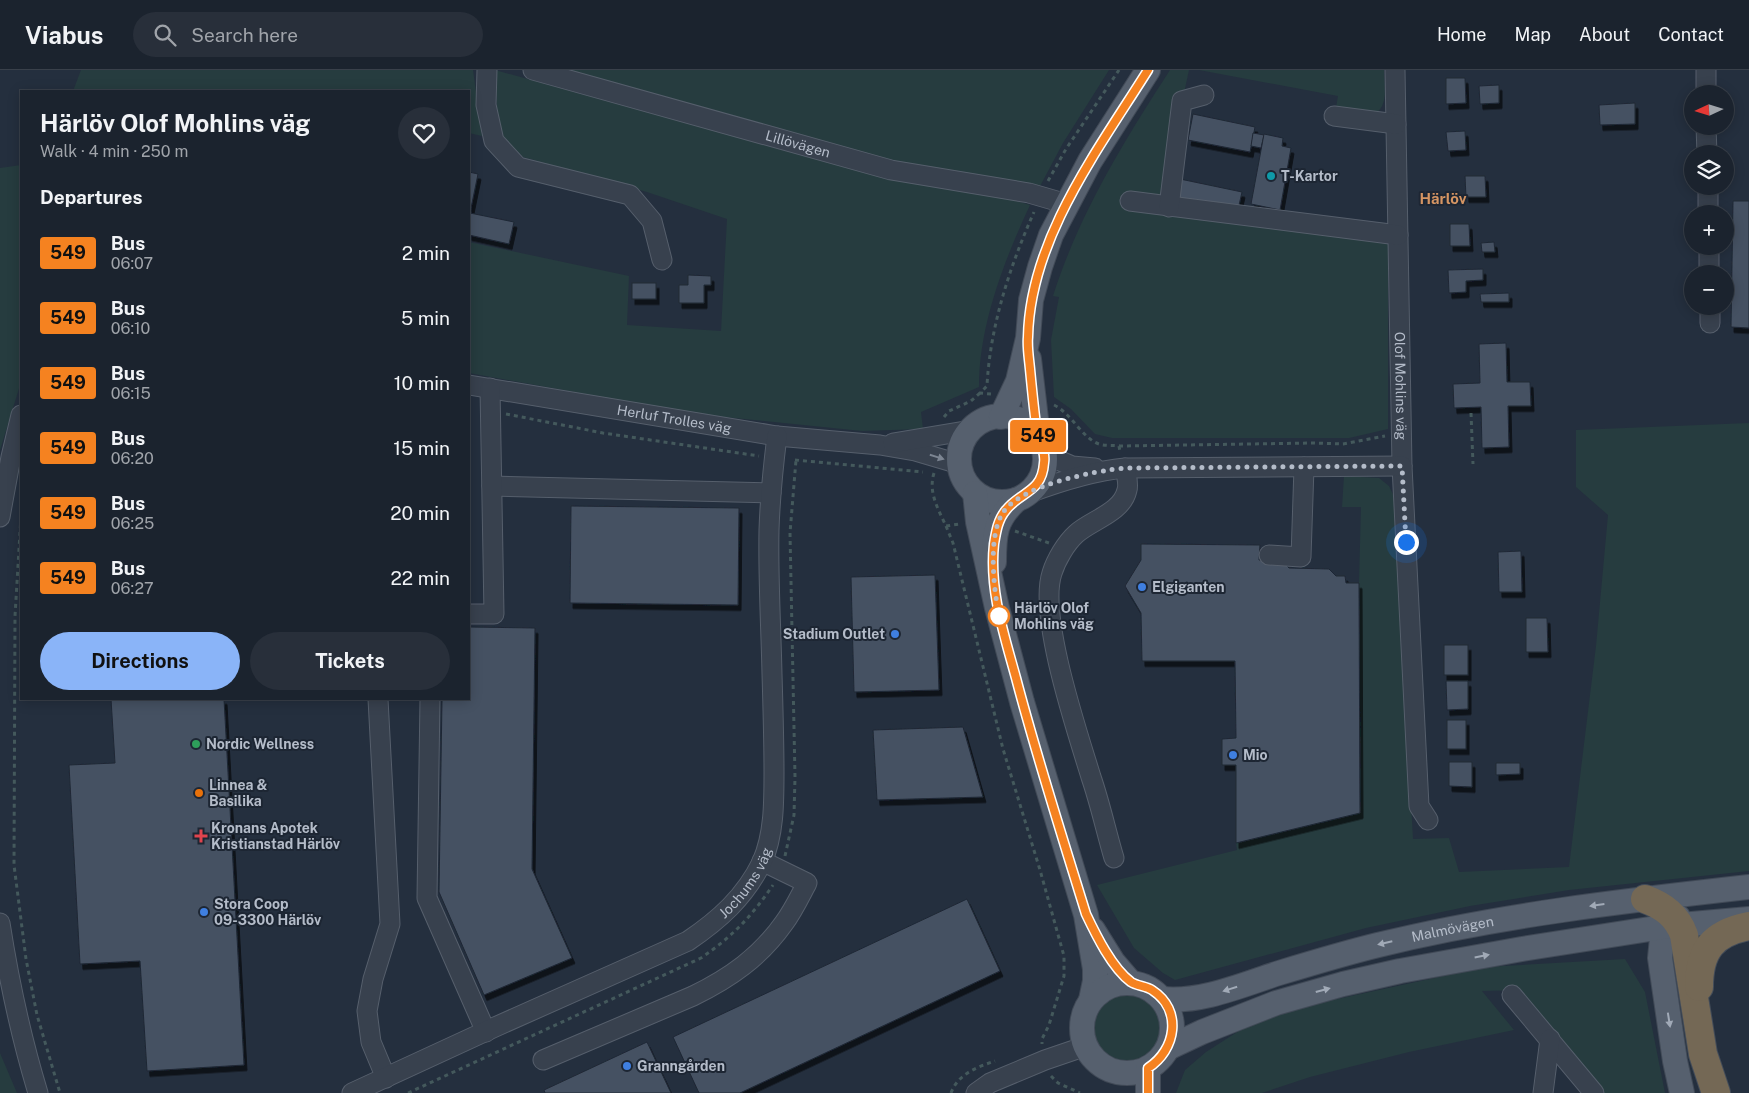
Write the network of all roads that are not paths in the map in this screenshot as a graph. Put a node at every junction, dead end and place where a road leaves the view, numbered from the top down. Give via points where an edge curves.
1 (487, 70) edge
2 (533, 70) edge
3 (1148, 70) edge
4 (1396, 70) edge
5 (1204, 95) dead end
6 (1334, 116) dead end
7 (1396, 124) junction
8 (1130, 201) dead end
9 (1067, 204) junction
10 (1169, 207) junction
11 (1398, 235) junction
12 (662, 260) dead end
13 (1028, 338) junction
14 (470, 385) edge
15 (490, 388) junction
16 (1001, 417) junction
17 (20, 419) edge
18 (971, 430) junction
19 (777, 436) junction
20 (880, 445) junction
21 (1041, 445) junction
22 (959, 464) junction
23 (1402, 466) junction
24 (1304, 467) junction
25 (1125, 468) junction
26 (1106, 470) junction
27 (492, 486) junction
28 (771, 493) junction
29 (975, 493) junction
30 (1022, 496) junction
31 (0, 517) edge
32 (1269, 555) dead end
33 (997, 608) junction
34 (470, 614) edge
35 (378, 700) edge
36 (430, 700) edge
37 (1428, 820) dead end
38 (1114, 858) dead end
39 (762, 861) junction
40 (1749, 888) edge
41 (1645, 899) junction
42 (1086, 914) junction
43 (1749, 919) edge
44 (0, 923) edge
45 (1675, 923) junction
46 (1749, 926) edge
47 (1522, 949) junction
48 (1661, 972) junction
49 (1132, 983) junction
50 (1512, 995) dead end
51 (1162, 999) junction
52 (1091, 1000) junction
53 (1699, 1026) junction
54 (486, 1032) junction
55 (1550, 1039) junction
56 (1086, 1046) junction
57 (1168, 1048) junction
58 (543, 1060) dead end
59 (1148, 1068) junction
60 (1113, 1072) junction
61 (386, 1078) junction
62 (38, 1093) edge
63 (352, 1093) edge
64 (976, 1093) edge
65 (1124, 1093) edge
66 (1148, 1093) edge
67 (1543, 1093) edge
68 (1594, 1093) edge
69 (1682, 1093) edge
70 (1716, 1093) edge

1 - 12 street via 486,105 494,141 518,168 630,195 652,221
2 - 9 street, Lillövägen via 891,170 1029,193
3 - 9 main road
4 - 7 street, Olof Mohlins väg
5 - 10 street via 1182,101
6 - 7 street
7 - 11 street, Olof Mohlins väg
8 - 10 street
9 - 13 main road via 1040,267 1031,300
10 - 11 street
11 - 23 street, Olof Mohlins väg
13 - 16 main road via 1018,382
13 - 21 main road
14 - 15 street, Herluf Trolles väg
15 - 19 street, Herluf Trolles väg
15 - 27 street
16 - 18 main road via 985,420
16 - 21 main road via 1012,418 1031,428
17 - 31 street
18 - 20 street, Herluf Trolles väg
18 - 22 main road via 962,443
19 - 20 street, Herluf Trolles väg
19 - 28 street, Jochums väg
20 -> 22 street, Herluf Trolles väg
21 - 26 street via 1072,466
21 - 30 main road via 1042,475 1037,485
22 - 29 main road via 964,480
23 - 24 street
23 - 37 street, Olof Mohlins väg via 1419,806
24 - 25 street
24 - 32 street via 1301,557
25 - 26 street
25 - 38 street via 1128,490 1124,498 1076,534 1065,548 1052,573 1049,602 1059,660 1079,740
26 - 30 street via 1064,480
27 - 28 street
27 - 34 street via 494,614
28 - 39 street, Jochums väg via 774,810
29 - 30 main road via 994,502
29 - 33 main road via 978,522
30 - 33 main road via 1004,511 996,530
33 - 42 main road
35 - 61 street via 390,924 373,979 367,1012 371,1042
36 - 54 street via 427,898
39 - 54 street, Jochums väg via 735,903 688,941
39 - 58 street via 807,882 784,923 754,958 716,985
40 - 41 main road, Malmövägen
40 - 45 main road via 1689,907
41 - 45 highway via 1658,904
41 -> 51 main road, Malmövägen via 1502,918 1442,930 1304,965 1214,994
42 - 49 main road via 1098,940
42 - 52 main road via 1095,969
43 - 45 main road
44 - 62 street via 9,981
45 - 47 main road
45 - 48 main road via 1662,938
45 - 53 highway via 1686,944
46 - 53 highway via 1721,935 1706,952 1699,981
47 - 48 main road via 1627,944 1646,952
57 -> 47 main road via 1284,1000 1343,984
48 -> 69 main road
49 - 51 main road via 1143,985
49 - 52 main road via 1108,986
50 - 55 street
51 - 57 main road via 1172,1022
52 - 56 main road via 1082,1020
53 - 70 highway via 1703,1054
54 - 61 street, Jochums väg
55 - 67 street
55 - 68 street
56 - 60 main road via 1095,1060
56 - 64 street via 990,1083
57 - 59 main road
59 - 60 main road via 1125,1074
59 - 66 main road
60 - 65 main road
61 - 63 street, Jochums väg

